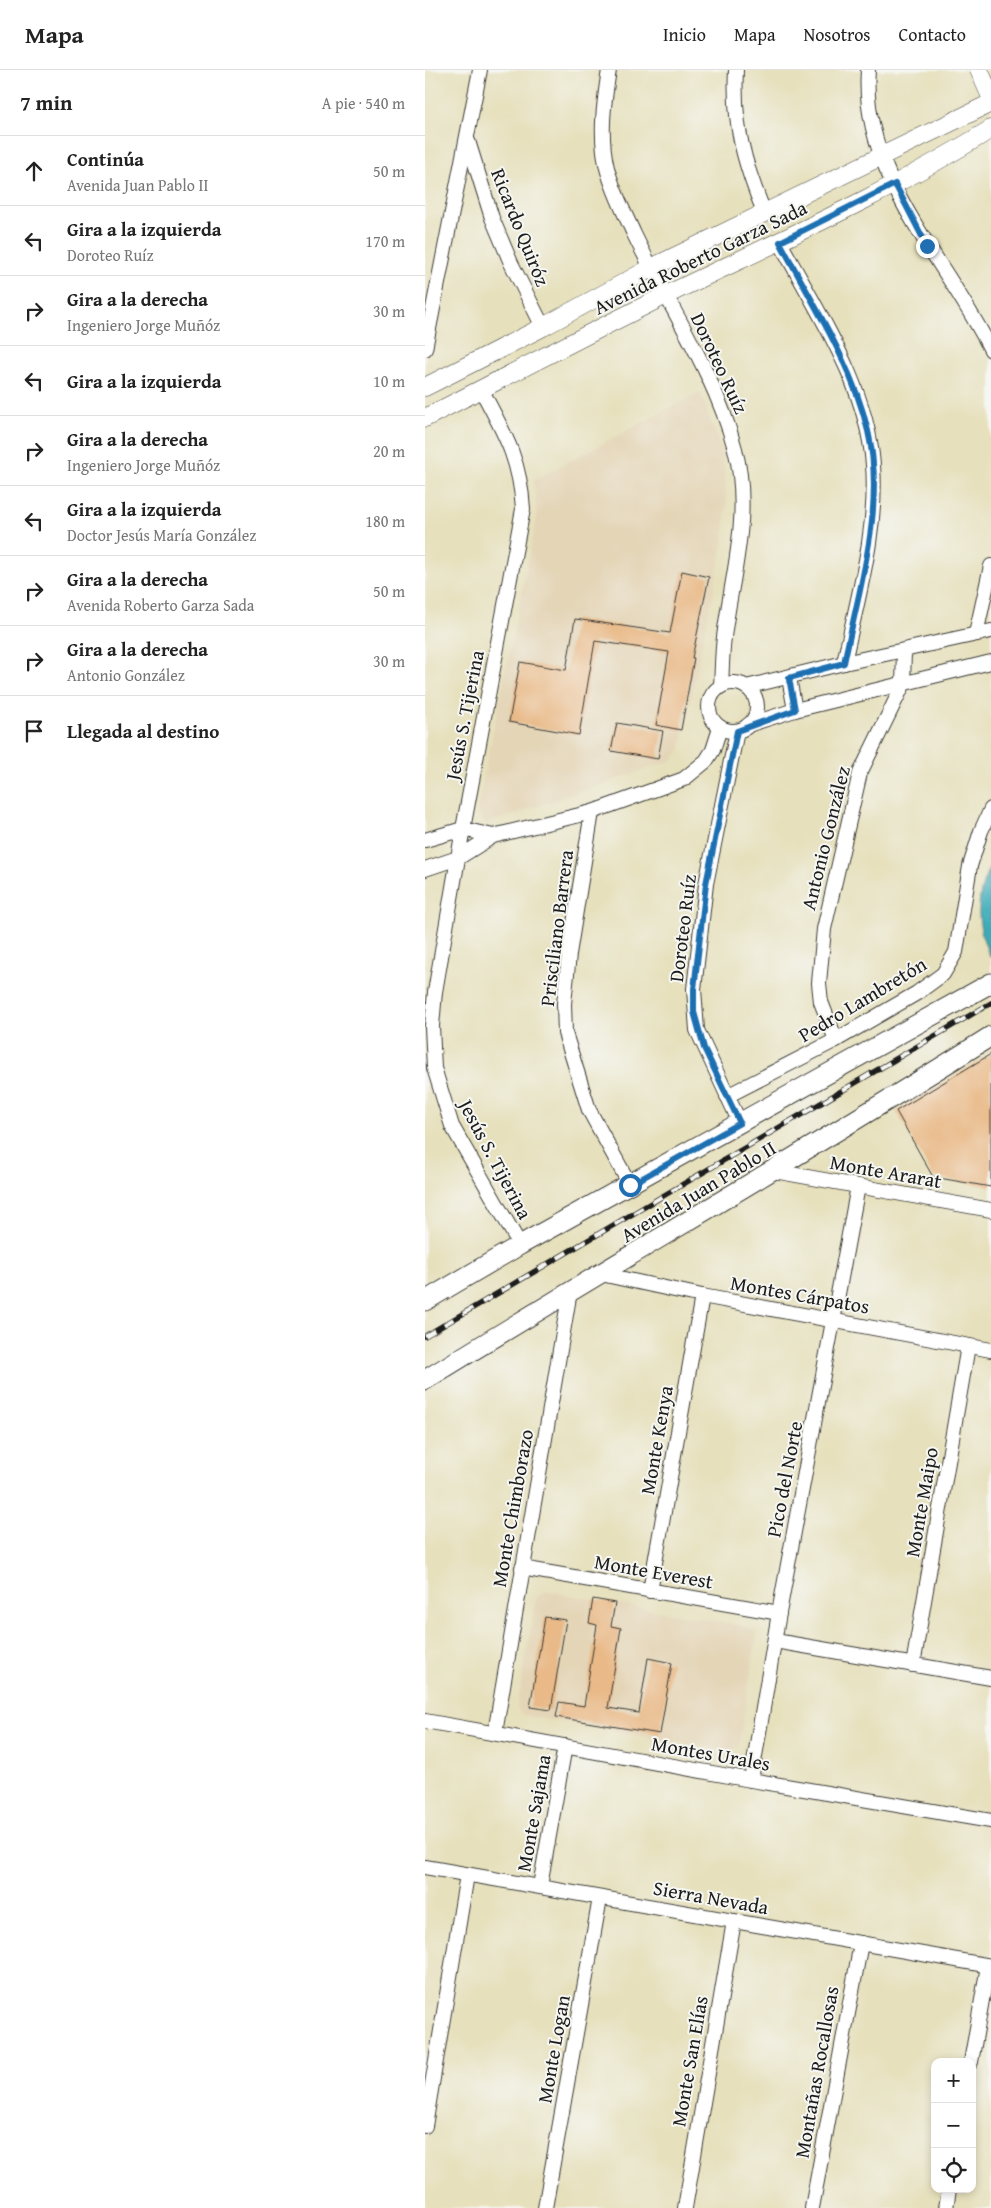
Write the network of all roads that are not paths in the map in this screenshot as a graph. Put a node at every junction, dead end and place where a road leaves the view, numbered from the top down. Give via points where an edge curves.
1 (480, 70) edge
2 (609, 70) edge
3 (736, 70) edge
4 (868, 70) edge
5 (979, 70) edge
6 (991, 97) edge
7 (991, 103) edge
8 (991, 129) edge
9 (467, 139) junction
10 (881, 158) junction
11 (895, 184) junction
12 (764, 212) junction
13 (780, 242) junction
14 (651, 268) junction
15 (665, 296) junction
16 (543, 327) junction
17 (425, 349) edge
18 (991, 350) edge
19 (425, 387) edge
20 (481, 389) junction
21 (425, 418) edge
22 (991, 566) edge
23 (991, 631) edge
24 (976, 634) junction
25 (904, 651) junction
26 (991, 662) edge
27 (844, 663) junction
28 (789, 678) junction
29 (903, 685) junction
30 (721, 686) junction
31 (746, 687) junction
32 (795, 710) junction
33 (720, 728) junction
34 (743, 728) junction
35 (991, 809) edge
36 (592, 812) junction
37 (463, 829) junction
38 (493, 836) junction
39 (425, 840) edge
40 (458, 858) junction
41 (425, 869) edge
42 (984, 987) edge
43 (991, 1036) edge
44 (836, 1040) junction
45 (727, 1096) junction
46 (740, 1123) junction
47 (774, 1171) junction
48 (630, 1185) junction
49 (858, 1186) junction
50 (991, 1210) edge
51 (520, 1245) junction
52 (601, 1274) junction
53 (570, 1290) junction
54 (702, 1296) junction
55 (425, 1301) edge
56 (833, 1320) junction
57 (968, 1346) junction
58 (991, 1350) edge
59 (425, 1380) edge
60 (522, 1568) junction
61 (650, 1591) junction
62 (779, 1613) junction
63 (775, 1642) junction
64 (913, 1665) junction
65 (991, 1678) edge
66 (425, 1721) edge
67 (495, 1733) junction
68 (565, 1746) junction
69 (751, 1780) junction
70 (991, 1821) edge
71 (425, 1868) edge
72 (467, 1875) junction
73 (540, 1886) junction
74 (600, 1898) junction
75 (733, 1921) junction
76 (861, 1943) junction
77 (990, 1966) edge
78 (972, 2058) edge
79 (425, 2126) edge
80 (948, 2193) edge
81 (545, 2208) edge
82 (685, 2208) edge
83 (812, 2208) edge
84 (946, 2208) edge

1 - 9 street, Ricardo Quiróz
2 - 14 street, Doroteo Ruíz via 603,136 607,167
3 - 12 street via 737,127 746,167
4 - 10 street via 869,114
5 - 6 street
7 - 10 street, Avenida Roberto Garza Sada
8 - 11 street, Avenida Roberto Garza Sada
9 - 16 street, Ricardo Quiróz via 492,218
9 - 17 street, Ricardo Quiróz
10 - 11 street
10 - 12 street, Avenida Roberto Garza Sada
11 - 13 street, Avenida Roberto Garza Sada
11 - 18 street via 927,246 962,297
12 - 14 street, Avenida Roberto Garza Sada
13 - 15 street, Avenida Roberto Garza Sada
13 - 27 street via 844,362 869,432 873,495 869,537
14 - 15 street, Doroteo Ruíz
14 - 16 street, Avenida Roberto Garza Sada
15 - 20 street, Avenida Roberto Garza Sada
15 - 30 street, Doroteo Ruíz via 714,388 736,452 741,486 742,516 724,637
16 - 19 street, Avenida Roberto Garza Sada
20 - 21 street, Avenida Roberto Garza Sada
20 - 37 street, Jesús S. Tijerina via 509,440 520,474 523,509
22 - 24 street
23 - 24 street
24 - 25 street
25 - 27 street
25 - 29 street, Antonio González
26 - 29 street
27 - 28 street
28 - 31 street
28 - 32 street
29 - 32 street
29 - 44 street, Antonio González via 860,773 824,929 819,983 821,1002
30 - 31 street via 730,683
30 - 33 street via 709,702 709,712
31 - 34 street via 752,693 756,710
32 - 34 street
33 - 34 street via 729,731
33 - 36 street via 706,761 684,779
34 - 45 street, Doroteo Ruíz via 706,884 694,989 697,1030
35 - 44 street, Pedro Lambretón via 973,853 967,877 961,937 951,964 917,993
36 - 38 street
36 - 48 street, Prisciliano Barrera via 569,954 565,1032 589,1110
37 - 38 street
37 - 39 street
37 - 40 street, Jesús S. Tijerina
38 - 40 street
40 - 41 street
40 - 51 street, Jesús S. Tijerina via 435,992 432,1026 434,1068 452,1126
42 - 46 main road, Avenida Juan Pablo II
43 - 47 main road, Avenida Juan Pablo II
44 - 45 street, Pedro Lambretón
45 - 46 street, Doroteo Ruíz
46 - 48 main road, Avenida Juan Pablo II
47 - 49 street, Monte Ararat
47 - 52 main road, Avenida Juan Pablo II
48 - 51 main road, Avenida Juan Pablo II
49 - 50 street, Monte Ararat
49 - 56 street, Pico del Norte
51 - 55 main road, Avenida Juan Pablo II
52 - 53 main road, Avenida Juan Pablo II
52 - 54 street, Montes Cárpatos
53 - 59 main road, Avenida Juan Pablo II
53 - 60 street, Monte Chimborazo
54 - 56 street, Montes Cárpatos
54 - 61 street, Monte Kenya
56 - 57 street, Montes Cárpatos
56 - 62 street, Pico del Norte
57 - 58 street, Montes Cárpatos
57 - 64 street, Monte Maipo
60 - 61 street, Monte Everest
60 - 67 street, Monte Chimborazo
61 - 62 street, Monte Everest
62 - 63 street, Pico del Norte
63 - 64 street
63 - 69 street, Pico del Norte
64 - 65 street
66 - 67 street, Montes Urales
67 - 68 street, Montes Urales
68 - 69 street, Montes Urales
68 - 73 street, Monte Sajama
69 - 70 street, Montes Urales
71 - 72 street, Sierra Nevada
72 - 73 street, Sierra Nevada
72 - 79 street
73 - 74 street, Sierra Nevada
74 - 75 street, Sierra Nevada
74 - 81 street, Monte Logan
75 - 76 street, Sierra Nevada
75 - 82 street, Monte San Elías
76 - 77 street, Sierra Nevada
76 - 83 street, Montañas Rocallosas
77 - 78 street
80 - 84 street

